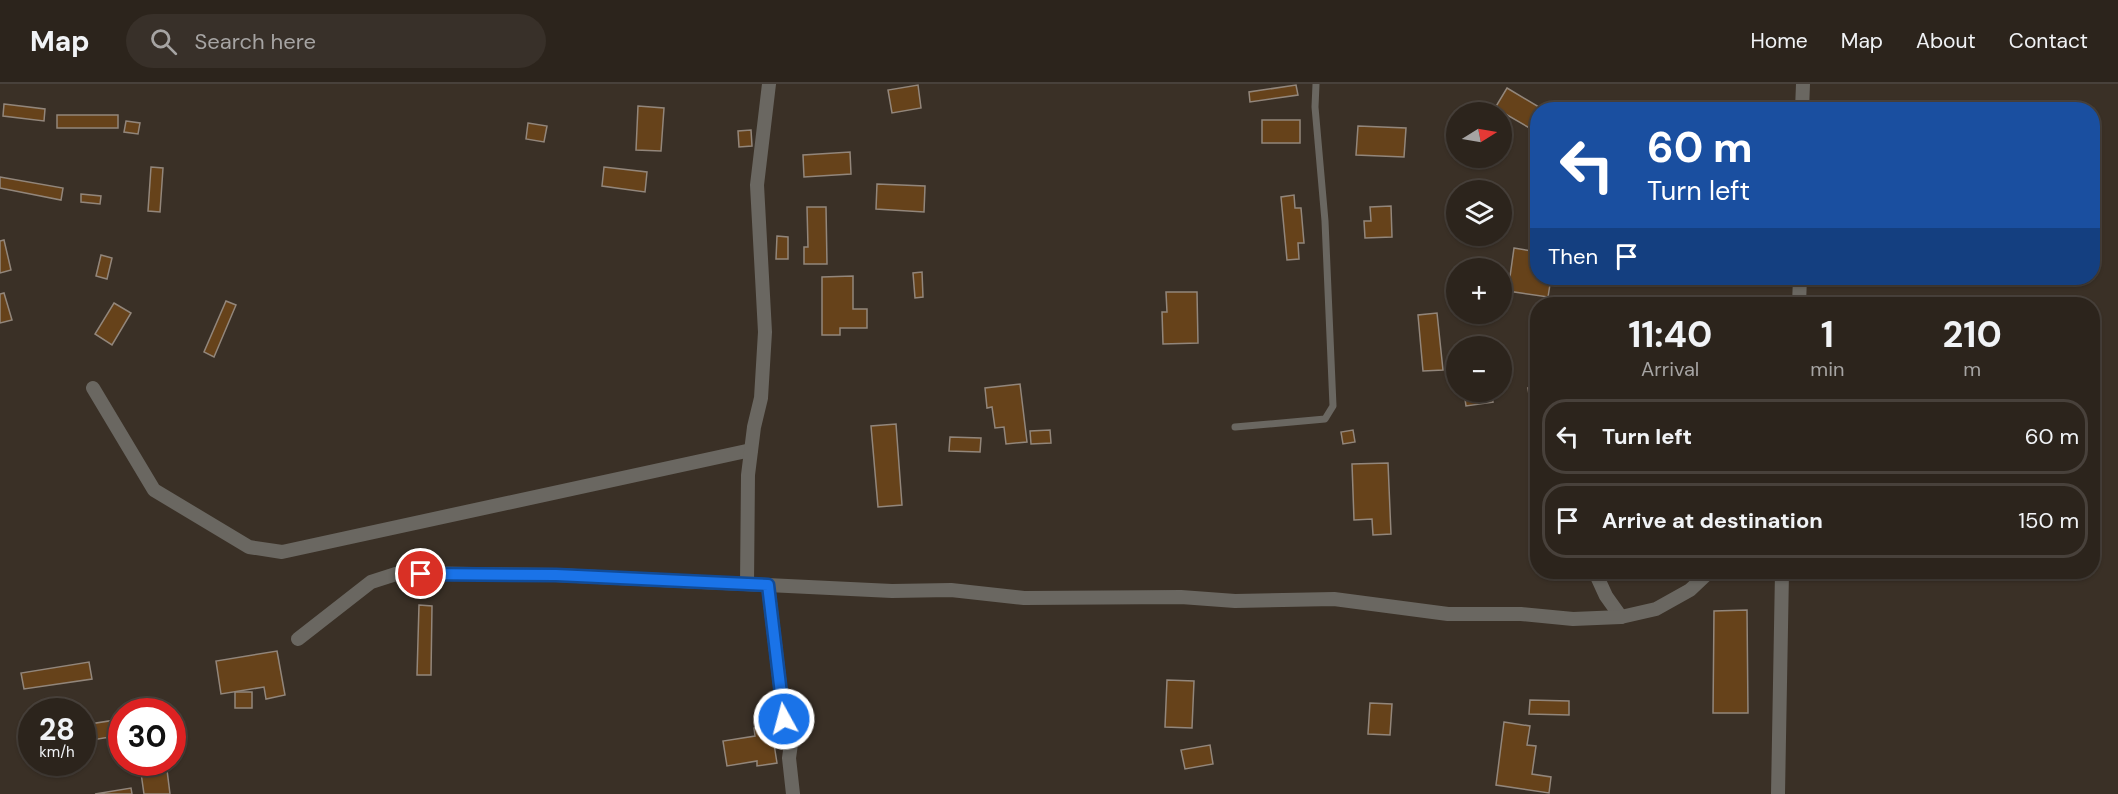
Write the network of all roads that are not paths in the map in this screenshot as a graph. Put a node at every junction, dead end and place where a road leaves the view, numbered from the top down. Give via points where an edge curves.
1 (769, 84) edge
2 (1316, 84) edge
3 (1803, 84) edge
4 (1802, 102) edge
5 (93, 388) dead end
6 (1235, 427) dead end
7 (751, 450) junction
8 (1598, 579) edge
9 (1700, 579) edge
10 (1782, 579) edge
11 (747, 584) junction
12 (768, 585) junction
13 (1621, 617) junction
14 (298, 639) dead end
15 (793, 794) edge
16 (1778, 794) edge

1 - 7 street via 757,185 765,300 764,370
2 - 6 lane via 1333,406 1325,419
3 - 4 street
5 - 7 street via 154,490 249,547 282,552
7 - 11 street
8 - 13 street
9 - 13 street via 1672,602 1640,615
10 - 16 street
11 - 12 street
11 - 14 street via 399,573 371,582
12 - 13 street via 951,591 1024,598 1334,599 1458,615
12 - 15 street via 784,719 791,744

